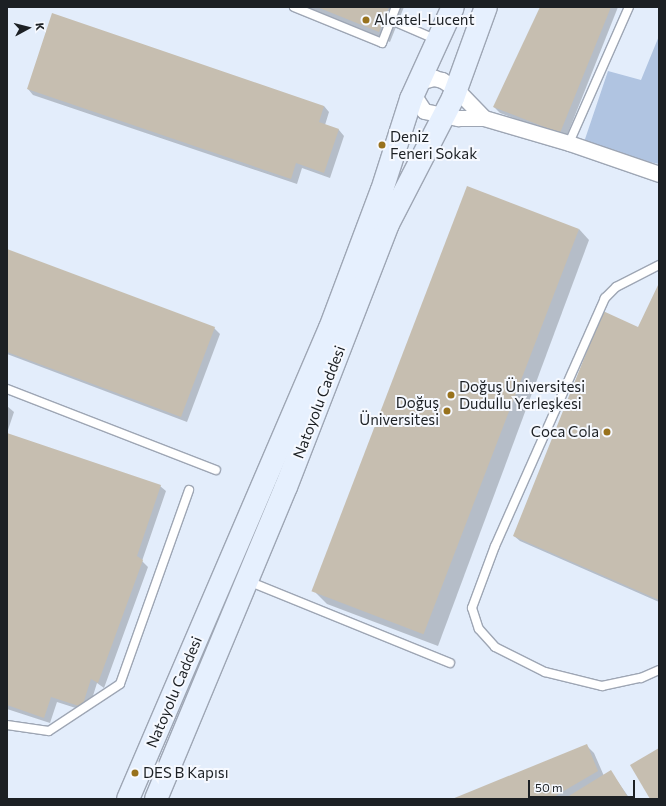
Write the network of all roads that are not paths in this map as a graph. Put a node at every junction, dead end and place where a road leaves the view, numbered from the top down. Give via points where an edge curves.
1 (294, 7) edge
2 (396, 7) edge
3 (453, 7) edge
4 (486, 7) edge
5 (628, 7) edge
6 (391, 20) junction
7 (439, 41) junction
8 (416, 88) junction
9 (456, 89) junction
10 (443, 116) junction
11 (484, 118) junction
12 (569, 143) junction
13 (659, 174) edge
14 (659, 265) edge
15 (7, 389) edge
16 (216, 470) dead end
17 (189, 490) dead end
18 (248, 581) junction
19 (450, 663) dead end
20 (659, 670) edge
21 (7, 725) edge
22 (128, 799) edge
23 (156, 799) edge

1 - 6 lane via 382,43
2 - 6 lane
3 - 7 main road, Natoyolu Caddesi
4 - 9 main road, Natoyolu Caddesi
5 - 12 lane
6 - 7 lane
7 - 8 main road, Natoyolu Caddesi
8 - 9 street via 434,78
8 - 10 street via 424,111
8 - 22 main road, Natoyolu Caddesi via 382,190 330,328
9 - 10 main road, Natoyolu Caddesi
9 - 11 street
10 - 11 street
10 - 18 main road, Natoyolu Caddesi via 388,224
11 - 12 street
12 - 13 street
14 - 20 lane via 616,287 604,298 495,546 472,608 479,629 495,647 545,672 602,686 641,678
15 - 16 lane
17 - 21 lane via 120,684 49,731
18 - 19 lane
18 - 23 main road, Natoyolu Caddesi

